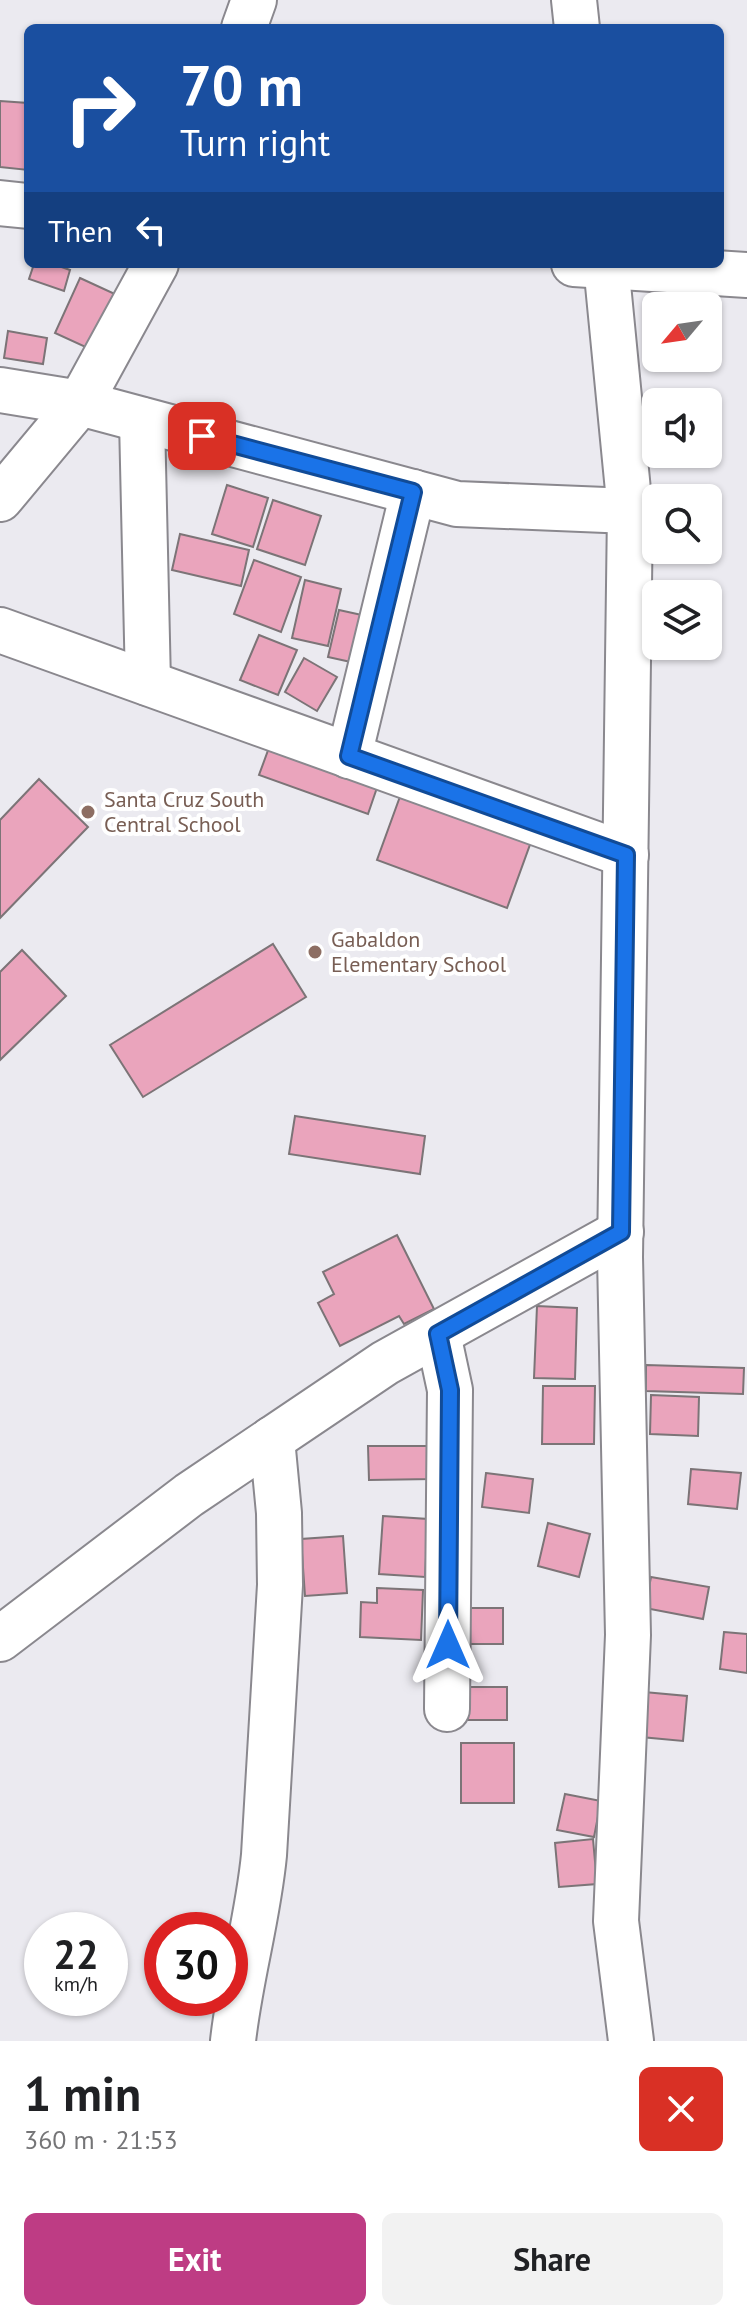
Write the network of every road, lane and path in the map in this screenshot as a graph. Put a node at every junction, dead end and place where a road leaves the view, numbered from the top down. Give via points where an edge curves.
1 (254, 0) edge
2 (574, 0) edge
3 (245, 24) edge
4 (577, 24) edge
5 (0, 203) edge
6 (24, 206) edge
7 (154, 268) edge
8 (596, 268) edge
9 (641, 268) edge
10 (747, 275) edge
11 (0, 390) edge
12 (80, 403) junction
13 (142, 420) junction
14 (413, 492) junction
15 (0, 499) edge
16 (630, 511) junction
17 (0, 630) edge
18 (148, 683) junction
19 (349, 756) junction
20 (626, 855) junction
21 (621, 1232) junction
22 (438, 1334) junction
23 (272, 1439) junction
24 (0, 1639) edge
25 (447, 1709) dead end
26 (233, 2041) edge
27 (631, 2041) edge

1 - 3 street
2 - 4 street
5 - 6 street
7 - 12 street
8 - 16 street
9 - 10 street
11 - 12 street
12 - 13 street
12 - 15 street
13 - 14 street
13 - 18 street
14 - 16 street via 457,504
14 - 19 street
16 - 20 street
17 - 18 street
18 - 19 street
19 - 20 street
20 - 21 street
21 - 22 street
21 - 27 street via 628,1635 616,1921
22 - 23 street
22 - 25 street via 450,1390
23 - 24 street via 189,1495
23 - 26 street via 280,1585 264,1855

